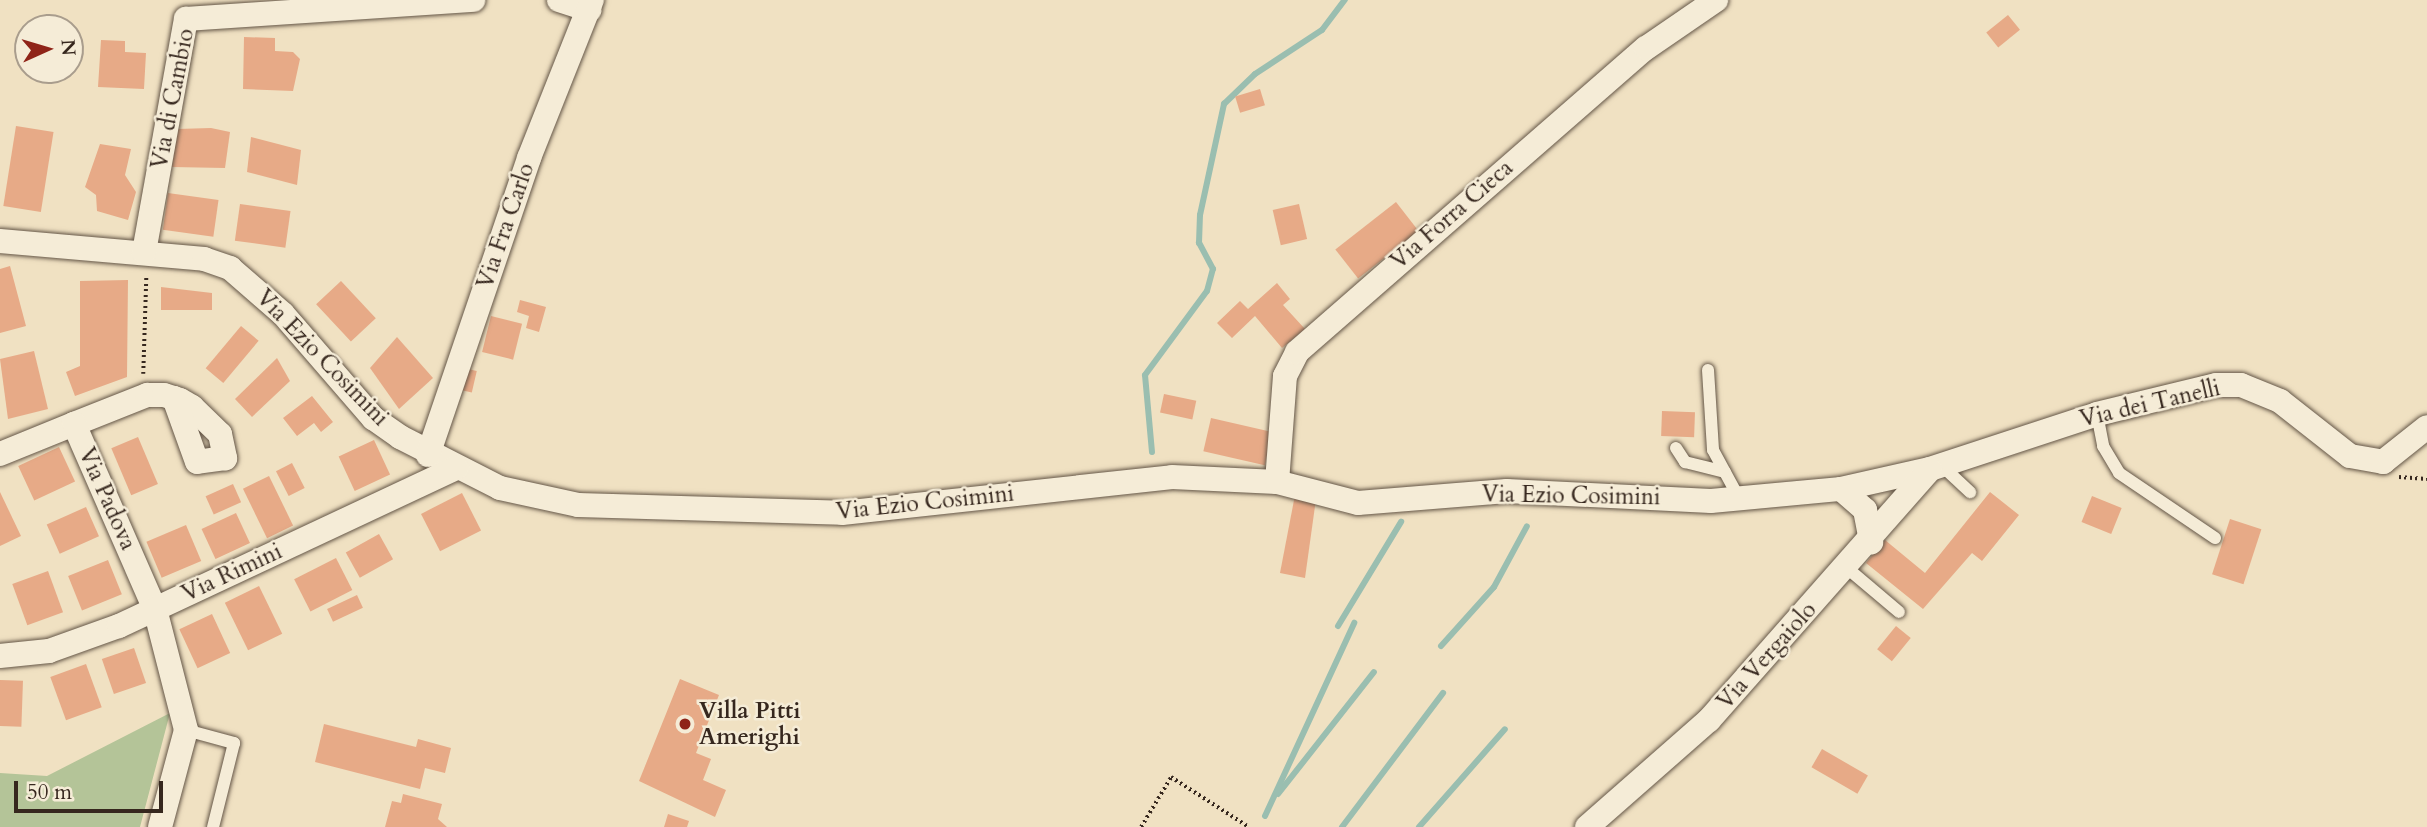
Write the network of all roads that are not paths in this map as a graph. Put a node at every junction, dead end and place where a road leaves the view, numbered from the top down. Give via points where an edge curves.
1 (473, 0) edge
2 (559, 0) edge
3 (1716, 0) edge
4 (591, 5) edge
5 (0, 240) edge
6 (146, 252) junction
7 (1708, 370) dead end
8 (174, 398) dead end
9 (2097, 414) junction
10 (74, 424) junction
11 (2427, 427) edge
12 (1676, 448) dead end
13 (0, 454) edge
14 (428, 455) junction
15 (1936, 467) junction
16 (457, 468) junction
17 (1725, 472) junction
18 (1277, 482) junction
19 (1840, 489) junction
20 (1970, 492) dead end
21 (1739, 498) junction
22 (2215, 538) dead end
23 (1871, 542) junction
24 (1847, 568) junction
25 (155, 609) junction
26 (1899, 612) dead end
27 (0, 656) edge
28 (186, 730) junction
29 (160, 827) edge
30 (213, 827) edge
31 (1587, 827) edge

1 - 6 street, Via di Cambio via 187,19
2 - 4 street
3 - 18 street, Via Forra Cieca via 1646,48 1297,352 1286,376
4 - 14 street, Via Fra Carlo via 529,158
5 - 6 street, Via Ezio Cosimini
6 - 14 street, Via Ezio Cosimini via 204,259 249,281 373,418
7 - 17 lane via 1713,450
8 - 10 street via 143,397
9 - 11 street, Via dei Tanelli via 2216,385 2241,385 2280,401 2350,456 2383,462
9 - 15 street, Via dei Tanelli
9 - 22 lane via 2102,446 2119,473
10 - 13 street, Via Padova
10 - 25 street, Via Padova
12 - 17 lane via 1685,462
14 - 16 street, Via Ezio Cosimini
15 - 19 street, Via Ezio Cosimini
15 - 20 lane
15 - 23 street, Via Vergaiolo
16 - 18 street, Via Ezio Cosimini via 500,488 578,505 789,514 956,503 1118,479
16 - 25 street, Via Rimini
17 - 21 lane
18 - 21 street, Via Ezio Cosimini via 1358,503 1507,491
19 - 21 street, Via Ezio Cosimini
19 - 23 street via 1865,510
23 - 24 street, Via Vergaiolo
24 - 26 lane
24 - 31 street, Via Vergaiolo via 1709,720
25 - 27 street, Via Rimini via 61,648
25 - 28 street, Via Padova
28 - 29 street
28 - 30 lane via 234,743

